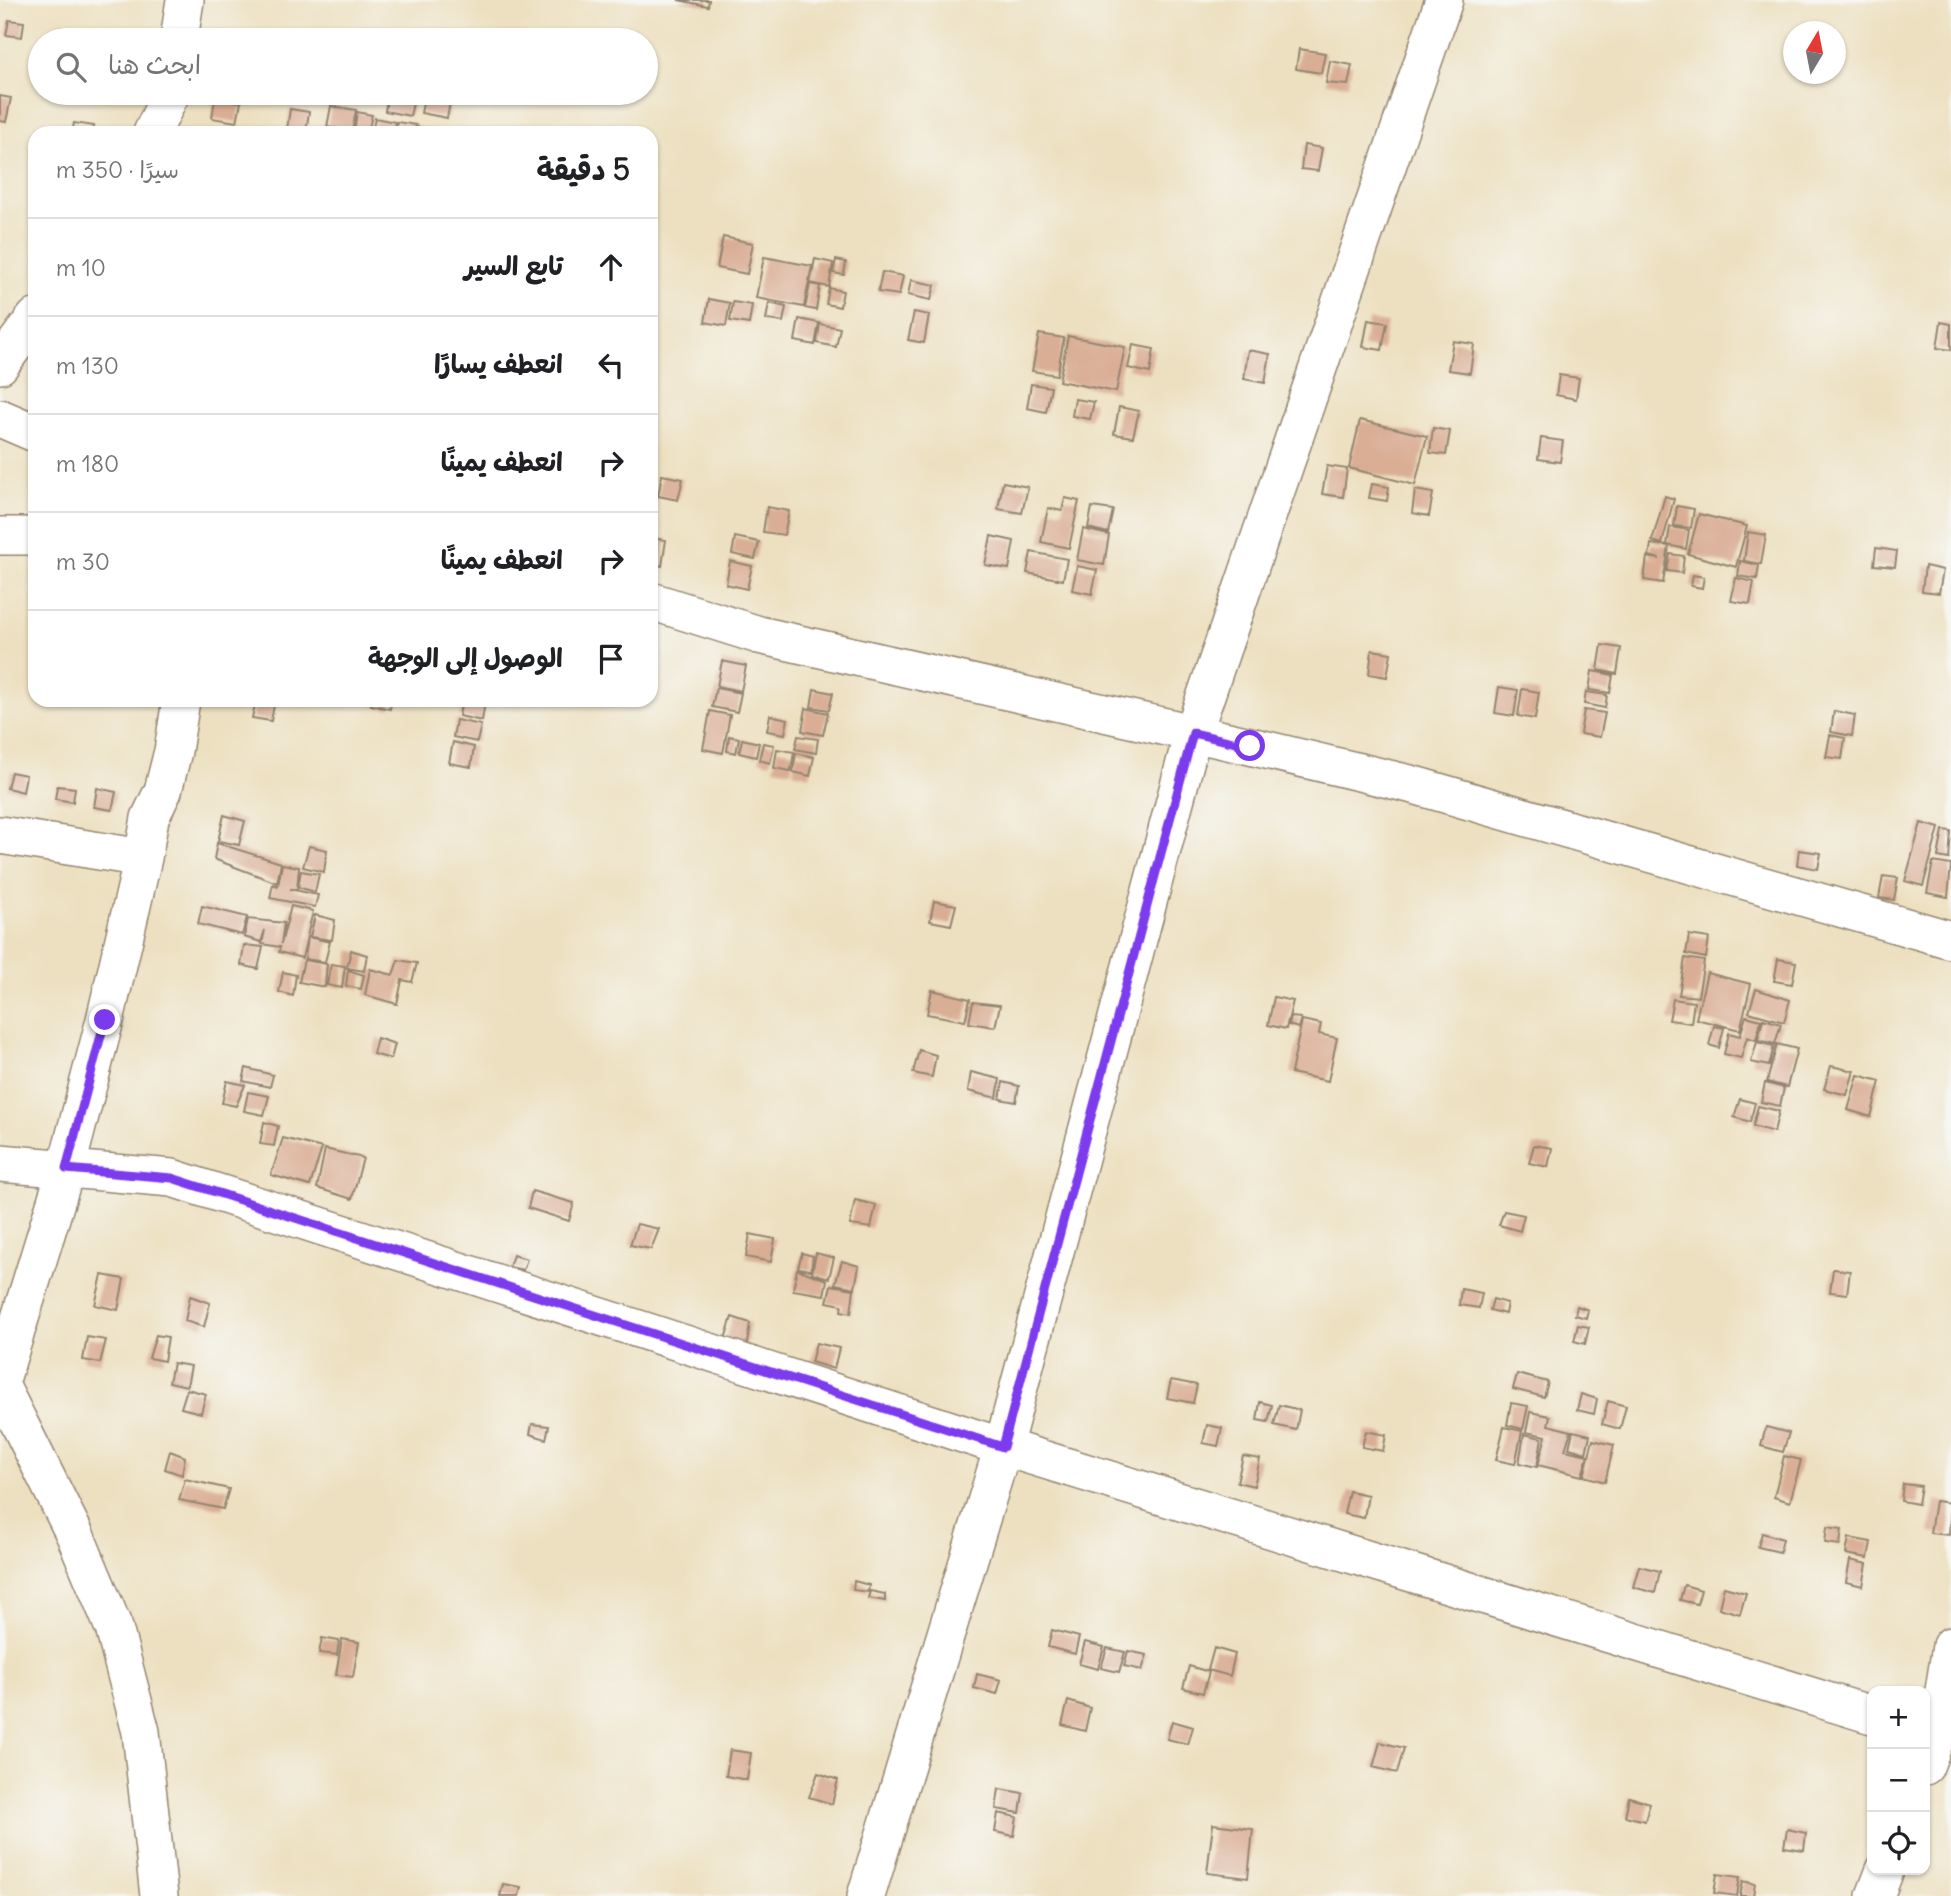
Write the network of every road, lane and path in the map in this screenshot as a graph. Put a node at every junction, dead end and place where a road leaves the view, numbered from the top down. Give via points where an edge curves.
1 (185, 0) edge
2 (1444, 0) edge
3 (180, 28) edge
4 (165, 105) edge
5 (155, 126) edge
6 (28, 327) edge
7 (0, 365) edge
8 (0, 418) edge
9 (28, 430) edge
10 (0, 536) edge
11 (28, 536) edge
12 (658, 603) edge
13 (180, 707) edge
14 (1193, 733) junction
15 (0, 835) edge
16 (143, 858) junction
17 (1951, 940) edge
18 (0, 1163) edge
19 (66, 1169) junction
20 (0, 1384) edge
21 (1003, 1447) junction
22 (1951, 1646) edge
23 (1867, 1714) edge
24 (1930, 1740) edge
25 (1883, 1875) edge
26 (159, 1896) edge
27 (866, 1896) edge
28 (1875, 1896) edge

1 - 3 street
2 - 14 street
4 - 5 street
6 - 7 street
8 - 9 street
10 - 11 street
12 - 14 street via 760,635
13 - 16 street via 173,751 163,791 150,818
14 - 17 street via 1414,785
14 - 21 street
15 - 16 street
16 - 19 street
18 - 19 street
19 - 20 street
19 - 21 street via 172,1178
20 - 26 street via 75,1535 114,1628 141,1732
21 - 23 street
21 - 27 street
22 - 24 street
25 - 28 street

